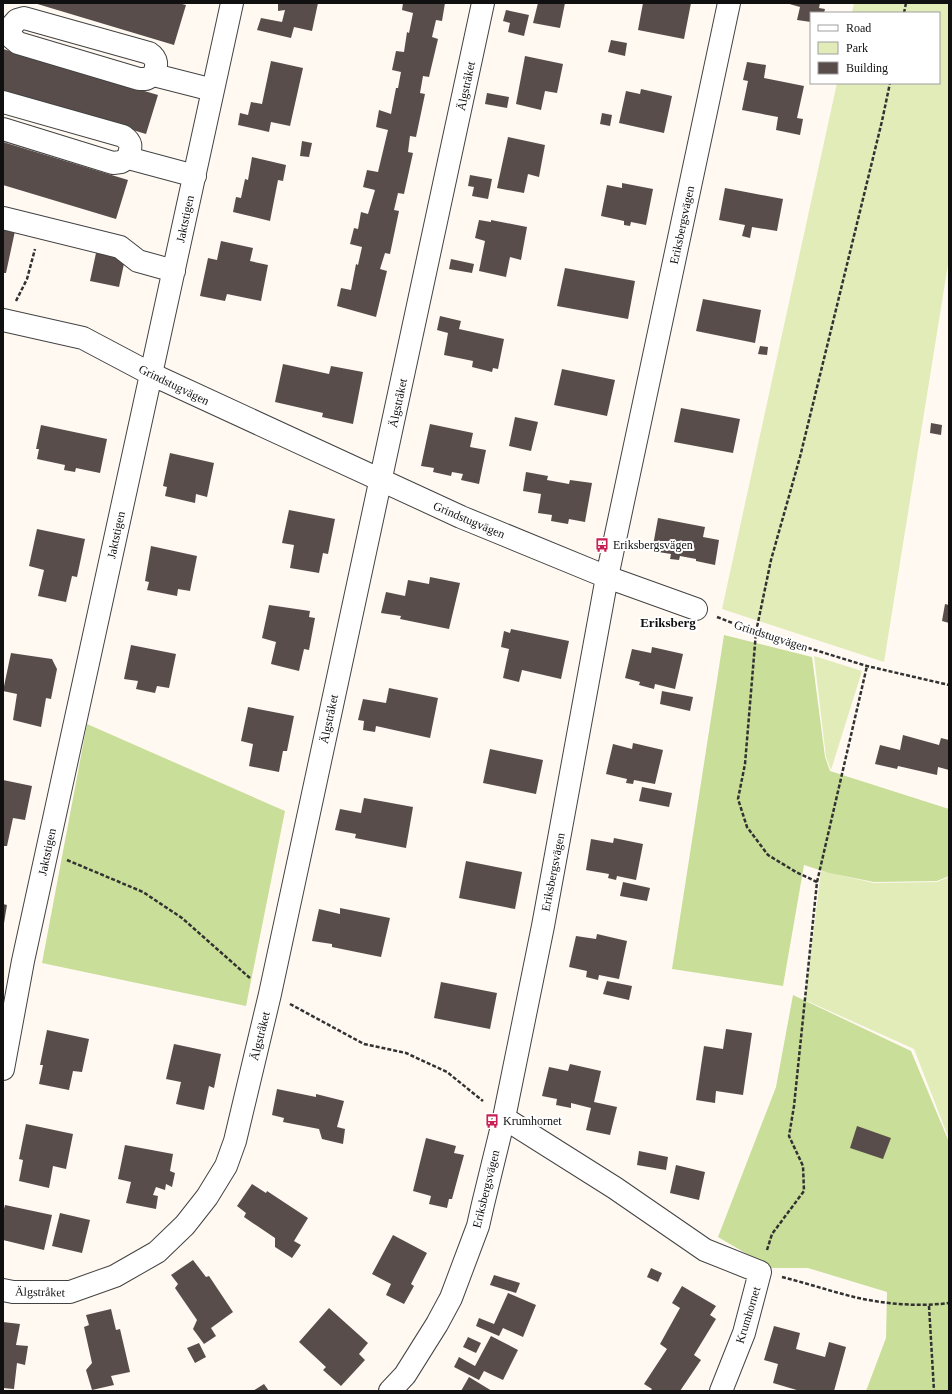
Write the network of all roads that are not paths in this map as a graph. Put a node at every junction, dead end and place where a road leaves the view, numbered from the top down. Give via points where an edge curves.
1 (232, 3) edge
2 (484, 3) edge
3 (729, 3) edge
4 (154, 75) junction
5 (213, 90) junction
6 (3, 102) edge
7 (3, 129) edge
8 (128, 158) junction
9 (195, 176) junction
10 (3, 218) edge
11 (174, 271) junction
12 (5, 320) edge
13 (151, 374) junction
14 (381, 481) junction
15 (608, 577) junction
16 (696, 609) road end
17 (3, 1068) edge
18 (504, 1118) junction
19 (3, 1290) edge
20 (390, 1391) edge
21 (721, 1391) edge

1 - 5 street, Jaktstigen
2 - 14 street, Älgstråket
3 - 15 street, Eriksbergsvägen
4 - 4 street via 157,64 149,53 24,18 17,20 10,28 12,38 18,43 139,79
4 - 5 street
5 - 9 street, Jaktstigen
6 - 8 street via 123,136 131,147
7 - 8 street via 113,163
8 - 9 street
9 - 11 street, Jaktstigen
10 - 11 street via 120,247 138,261
11 - 13 street, Jaktstigen
12 - 13 street, Grindstugvägen via 83,338
13 - 14 street, Grindstugvägen
13 - 17 street, Jaktstigen via 23,961
14 - 15 street, Grindstugvägen via 461,518
14 - 19 street, Älgstråket via 270,994 235,1141 226,1166 207,1197 185,1225 157,1252 115,1276 70,1292
15 - 16 street, Grindstugvägen
15 - 18 street, Eriksbergsvägen via 543,926
18 - 20 street, Eriksbergsvägen via 478,1226 451,1298 405,1375
18 - 21 street, Krumhornet via 615,1188 705,1250 760,1272 744,1333

